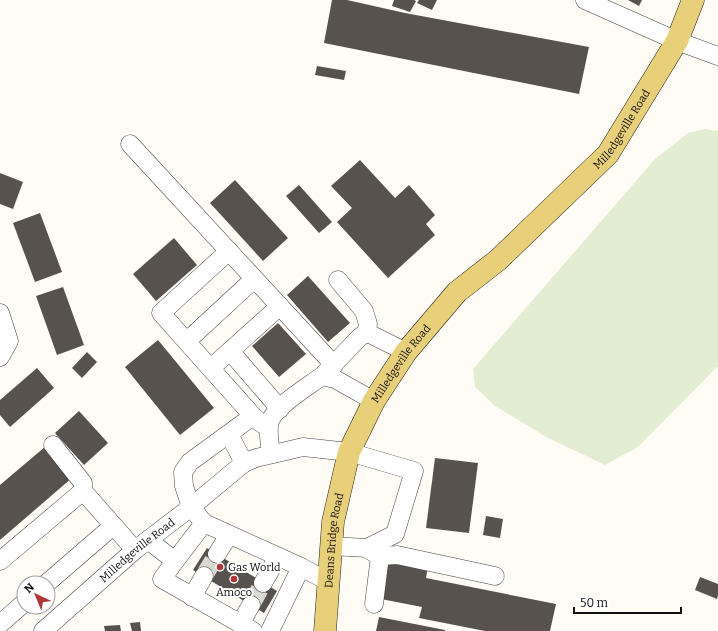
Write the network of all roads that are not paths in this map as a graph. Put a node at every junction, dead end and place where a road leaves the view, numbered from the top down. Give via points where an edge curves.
1 (585, 0) edge
2 (693, 0) edge
3 (677, 41) junction
4 (718, 56) edge
5 (130, 144) dead end
6 (229, 251) junction
7 (254, 279) junction
8 (338, 280) dead end
9 (280, 306) junction
10 (0, 313) edge
11 (366, 334) junction
12 (187, 342) junction
13 (230, 350) junction
14 (406, 352) junction
15 (0, 357) edge
16 (211, 368) junction
17 (328, 371) junction
18 (374, 401) junction
19 (280, 409) junction
20 (253, 416) junction
21 (269, 424) junction
22 (229, 434) junction
23 (53, 445) dead end
24 (349, 452) junction
25 (271, 454) junction
26 (244, 463) junction
27 (83, 491) junction
28 (191, 506) junction
29 (204, 523) junction
30 (113, 526) junction
31 (229, 535) junction
32 (142, 545) junction
33 (331, 546) junction
34 (374, 552) junction
35 (217, 554) tunnel mouth
36 (278, 557) junction
37 (0, 561) edge
38 (175, 561) junction
39 (301, 566) junction
40 (56, 576) edge
41 (204, 576) tunnel mouth
42 (495, 576) dead end
43 (329, 582) junction
44 (264, 583) tunnel mouth
45 (192, 597) junction
46 (374, 604) dead end
47 (251, 605) tunnel mouth
48 (16, 610) edge
49 (0, 624) edge
50 (247, 627) edge
51 (43, 631) edge
52 (270, 631) edge
53 (325, 631) edge

1 - 3 street
2 - 3 main road, Milledgeville Road
3 - 4 street
3 - 14 main road, Milledgeville Road via 608,154 498,260 457,292
5 - 6 street
6 - 7 street
6 - 12 street via 161,313
7 - 9 street
7 - 12 street
8 - 11 street via 364,311 368,324
9 - 13 street
9 - 17 street
10 - 15 street via 9,341
11 - 14 street
11 - 17 street via 361,336
12 - 16 street
13 - 16 street
13 - 19 street
14 - 18 main road, Milledgeville Road
16 - 20 street
17 - 18 street via 335,379
17 - 19 street
18 - 24 main road, Milledgeville Road
19 - 21 street
20 - 21 street via 262,424
20 - 22 street
21 - 25 street
22 - 26 street
22 - 28 street via 190,462 183,472 184,486
23 - 27 street via 83,483
24 - 25 street, Milledgeville Road via 302,447
24 - 33 main road, Deans Bridge Road via 333,522
24 - 34 street via 414,471 395,534
25 - 26 street, Milledgeville Road
26 - 28 street, Milledgeville Road
27 - 30 street
27 - 37 street
28 - 29 street
28 - 32 street, Milledgeville Road
29 - 31 street
29 - 38 street
30 - 32 street
30 - 40 street
31 - 35 street
31 - 36 street
32 - 38 street
32 - 51 street, Milledgeville Road
33 - 34 street
33 - 43 main road, Deans Bridge Road
34 - 42 street
34 - 46 street
36 - 39 street
36 - 44 street
38 - 45 street via 162,580
39 - 43 street
39 - 52 street
41 - 45 street
43 - 53 main road, Deans Bridge Road
45 - 50 street
47 - 50 street
48 - 49 street

